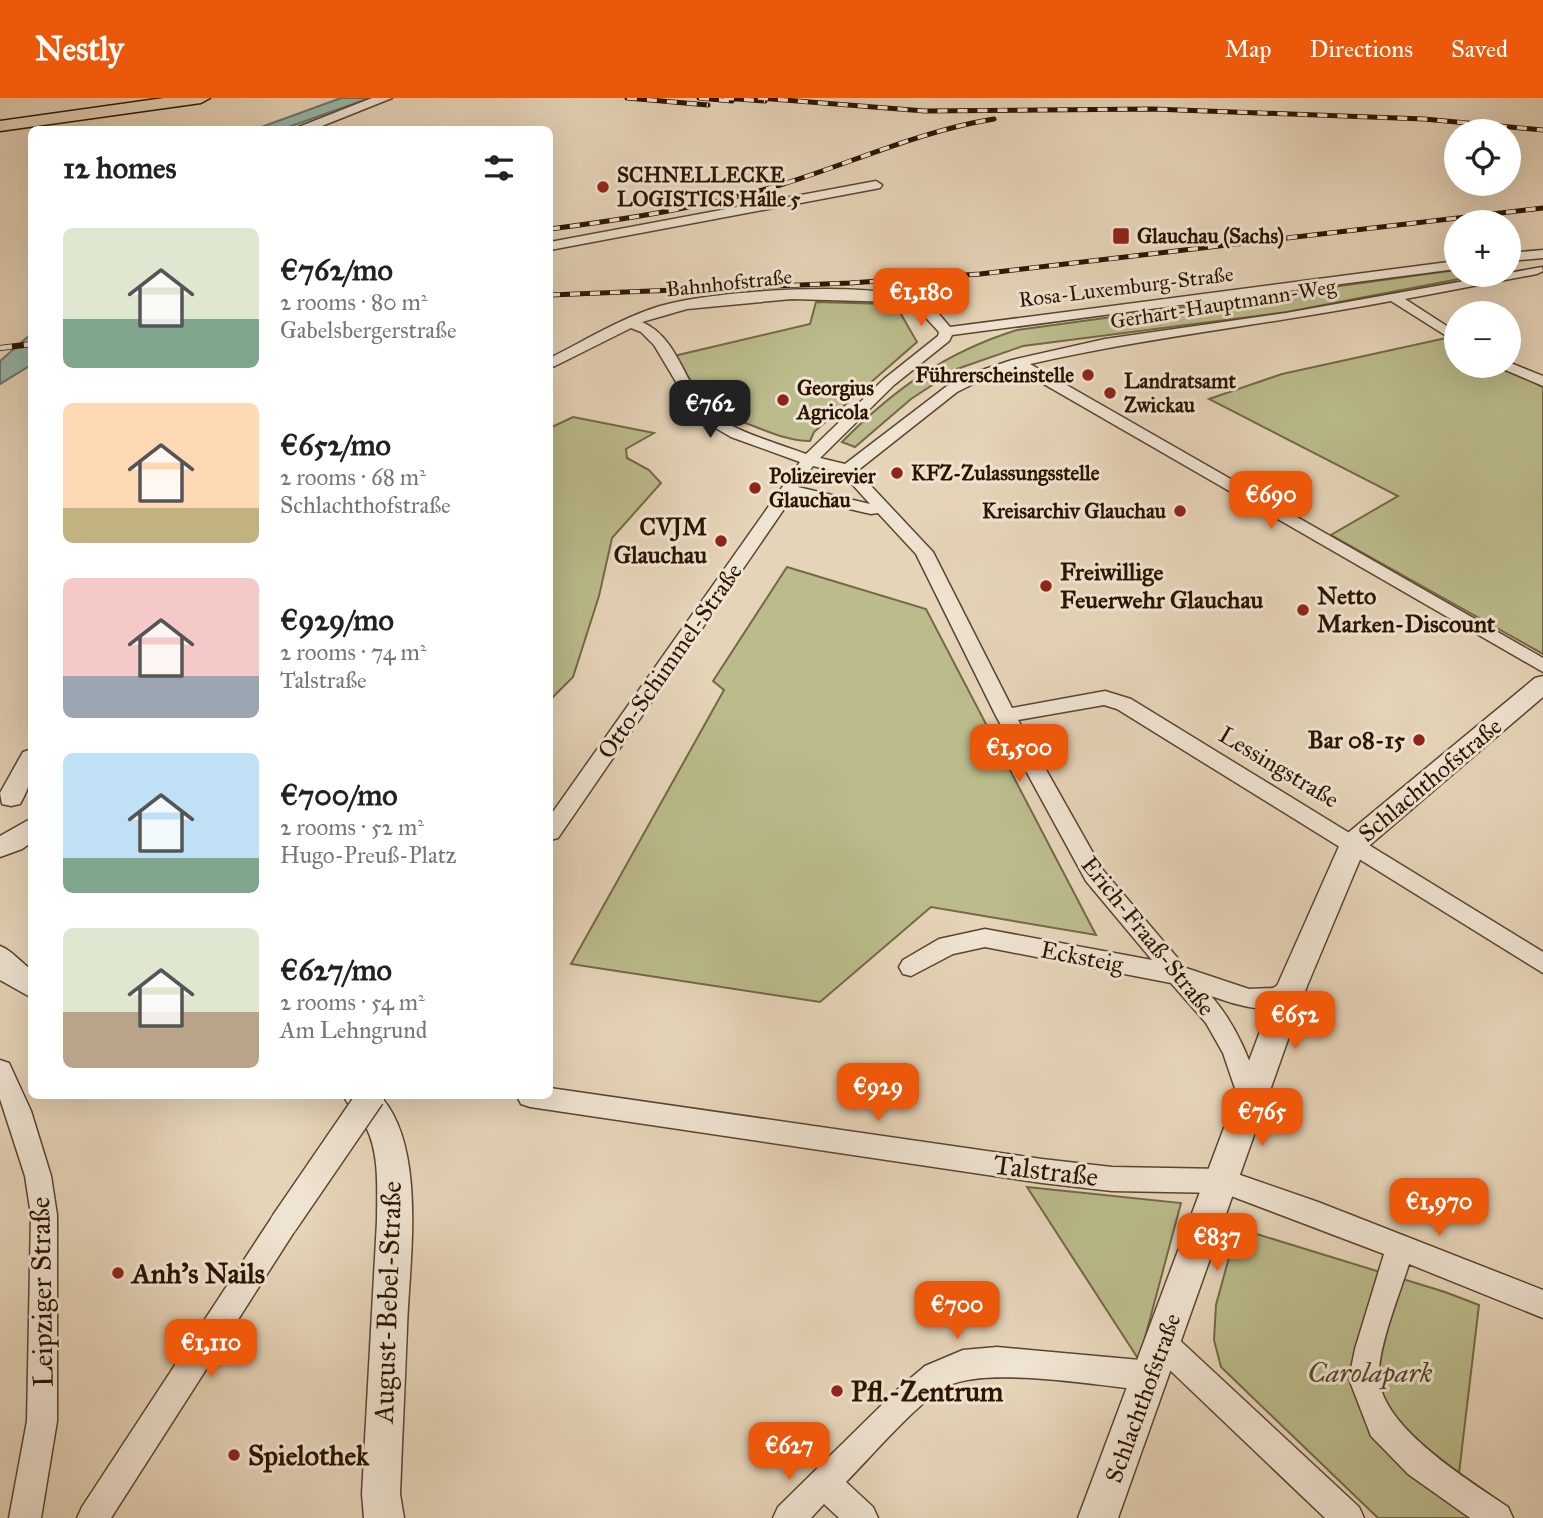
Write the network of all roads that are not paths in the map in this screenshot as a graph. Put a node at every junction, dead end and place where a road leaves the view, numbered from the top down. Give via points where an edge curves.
1 (166, 98) edge
2 (201, 98) edge
3 (385, 98) edge
4 (0, 119) edge
5 (0, 126) edge
6 (309, 126) edge
7 (877, 185) dead end
8 (553, 245) edge
9 (1543, 254) edge
10 (1521, 256) edge
11 (1521, 262) edge
12 (1444, 267) edge
13 (1540, 271) edge
14 (1395, 298) junction
15 (632, 323) junction
16 (1444, 330) edge
17 (946, 332) junction
18 (553, 362) edge
19 (1017, 363) junction
20 (1521, 372) edge
21 (1543, 382) edge
22 (809, 460) junction
23 (848, 470) junction
24 (790, 490) junction
25 (882, 507) junction
26 (1543, 666) edge
27 (1543, 684) edge
28 (1006, 716) junction
29 (28, 767) edge
30 (14, 799) edge
31 (553, 828) edge
32 (28, 831) edge
33 (1353, 844) junction
34 (0, 847) edge
35 (0, 958) edge
36 (1543, 964) edge
37 (911, 967) dead end
38 (1179, 975) junction
39 (28, 983) edge
40 (1292, 986) junction
41 (0, 1071) edge
42 (1250, 1098) junction
43 (362, 1099) edge
44 (369, 1099) edge
45 (550, 1099) edge
46 (1223, 1181) junction
47 (1400, 1248) junction
48 (1543, 1304) edge
49 (1157, 1360) junction
50 (825, 1484) junction
51 (25, 1518) edge
52 (93, 1518) edge
53 (384, 1518) edge
54 (789, 1518) edge
55 (862, 1518) edge
56 (1098, 1518) edge
57 (1348, 1518) edge
58 (1497, 1518) edge

1 - 4 main road
2 - 5 main road
3 - 6 street
7 - 8 street
9 - 10 street
11 - 13 street
12 - 17 street, Rosa-Luxemburg-Straße
13 - 14 street, Gerhart-Hauptmann-Weg
14 - 16 street
14 - 19 street, Gerhart-Hauptmann-Weg via 1105,343
15 - 17 street, Bahnhofstraße via 667,308 734,299 882,297 916,302
15 - 18 street, Bahnhofstraße
15 - 22 street via 654,335 702,414 737,434
17 - 22 street
19 - 23 street, Gerhart-Hauptmann-Weg via 969,380 925,407
19 - 26 street
20 - 21 street
22 - 23 street
22 - 24 street, Otto-Schimmel-Straße
23 - 25 street, Erich-Fraaß-Straße
24 - 25 street via 871,509
24 - 31 street, Otto-Schimmel-Straße
25 - 28 street, Erich-Fraaß-Straße via 924,552
27 - 33 street, Schlachthofstraße
28 - 33 street, Lessingstraße via 1114,699
28 - 38 street, Erich-Fraaß-Straße via 1094,875
29 - 30 street
32 - 34 street
33 - 36 street, Lessingstraße
33 - 40 street, Schlachthofstraße
35 - 39 street
37 - 38 street, Ecksteig via 947,946 985,938
38 - 40 street, Ecksteig via 1249,999 1278,998
38 - 42 street, Erich-Fraaß-Straße via 1214,1016 1234,1051
40 - 42 street, Schlachthofstraße
41 - 51 street, Leipziger Straße via 38,1176 44,1215 42,1421
42 - 46 street, Schlachthofstraße
43 - 53 street, August-Bebel-Straße via 378,1117 393,1184 381,1494
44 - 52 street, bridge
45 - 46 street, Talstraße via 1042,1171 1112,1179
46 - 47 street, Talstraße
46 - 49 street, Schlachthofstraße
47 - 48 street, Talstraße
47 - 58 street via 1364,1379 1382,1425 1419,1463
49 - 50 street via 963,1365 935,1377 909,1398
49 - 56 street, Schlachthofstraße
49 - 57 street
50 - 54 street
50 - 55 street

